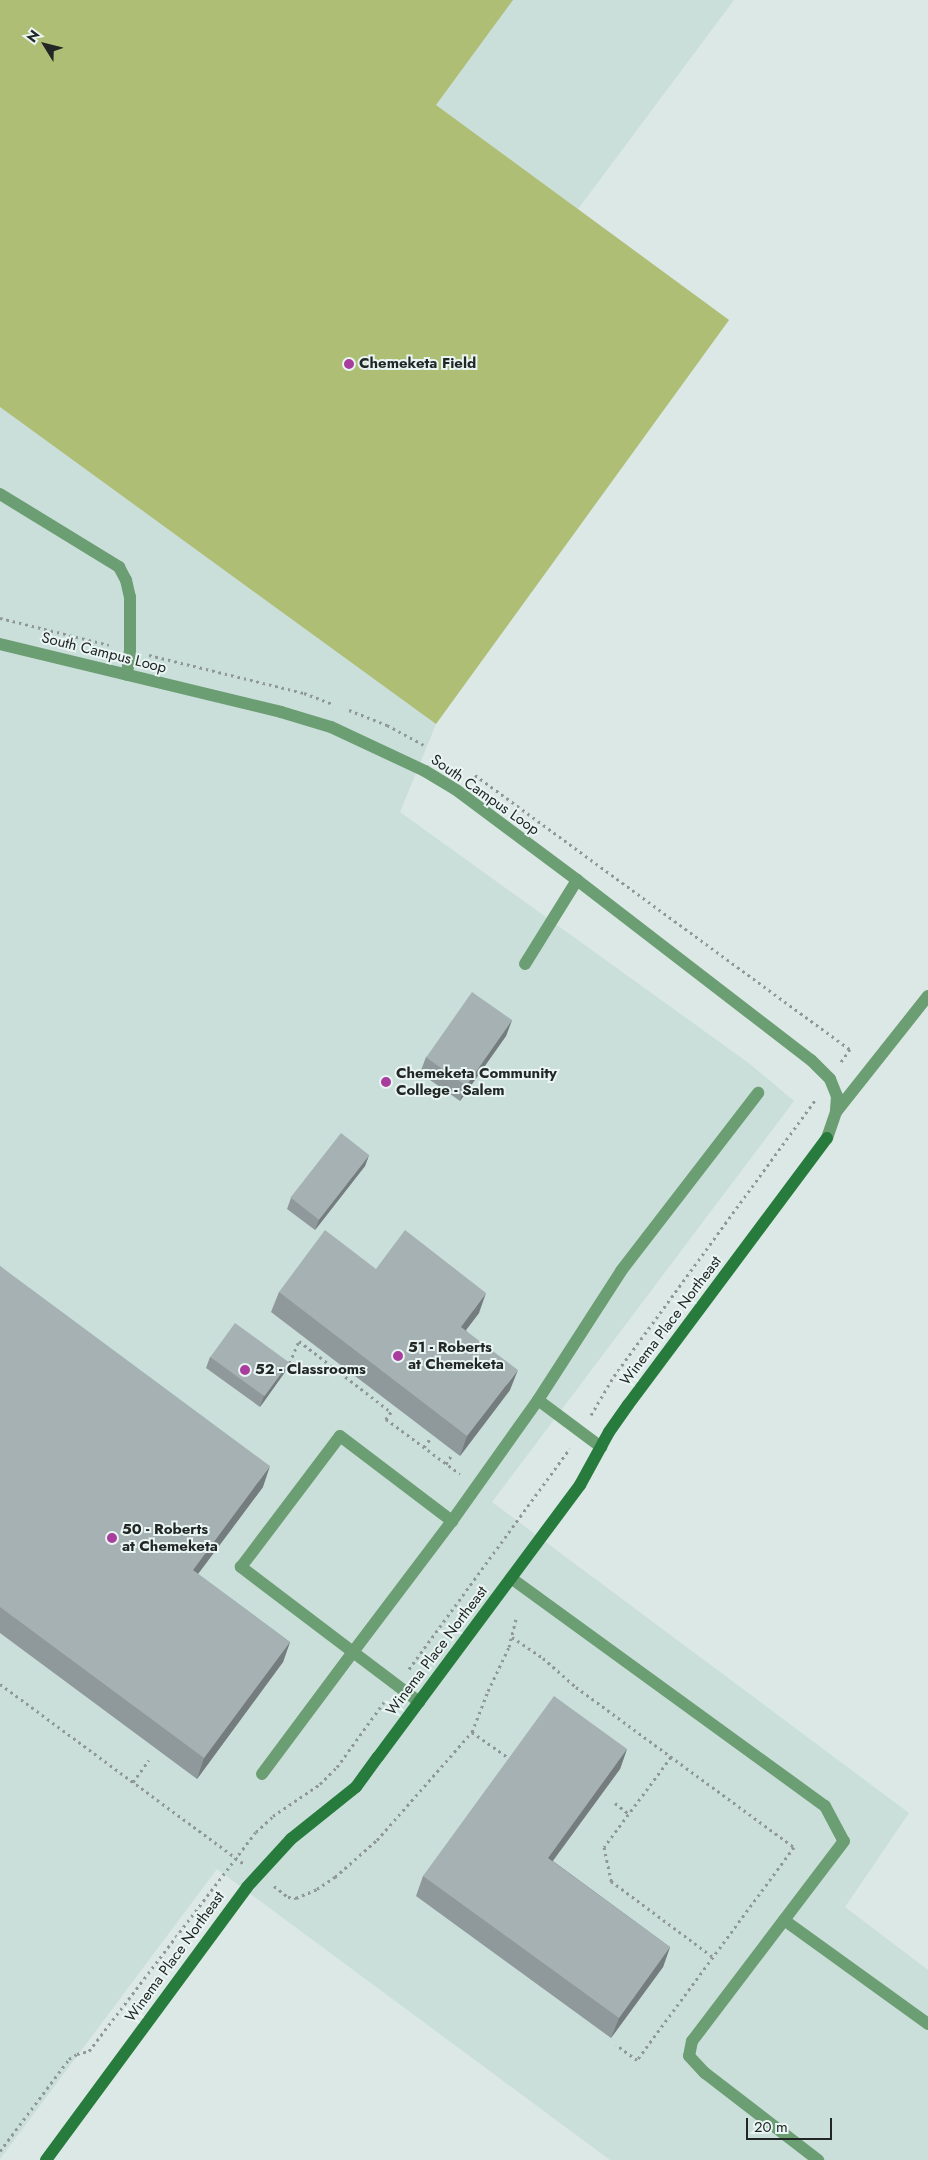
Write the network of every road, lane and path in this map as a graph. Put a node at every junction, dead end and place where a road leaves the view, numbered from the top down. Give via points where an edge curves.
1 (0, 494) edge
2 (0, 618) edge
3 (0, 644) edge
4 (130, 650) junction
5 (127, 675) junction
6 (337, 705) dead end
7 (345, 708) dead end
8 (428, 747) dead end
9 (468, 771) dead end
10 (577, 880) junction
11 (525, 964) dead end
12 (928, 996) edge
13 (830, 1079) junction
14 (758, 1092) dead end
15 (836, 1112) junction
16 (827, 1138) joint
17 (286, 1369) edge
18 (538, 1400) junction
19 (580, 1432) junction
20 (430, 1439) dead end
21 (600, 1446) junction
22 (424, 1447) junction
23 (451, 1456) dead end
24 (446, 1464) junction
25 (477, 1486) junction
26 (452, 1521) junction
27 (511, 1578) junction
28 (516, 1618) dead end
29 (512, 1637) junction
30 (352, 1652) junction
31 (0, 1684) edge
32 (396, 1686) junction
33 (419, 1702) junction
34 (472, 1732) junction
35 (506, 1756) dead end
36 (671, 1756) junction
37 (149, 1760) dead end
38 (262, 1774) dead end
39 (133, 1782) junction
40 (615, 1803) dead end
41 (629, 1814) junction
42 (236, 1858) junction
43 (259, 1874) junction
44 (784, 1920) junction
45 (713, 1957) junction
46 (928, 2024) edge
47 (616, 2045) dead end
48 (0, 2151) edge
49 (46, 2160) edge
50 (818, 2160) edge

1 - 4 lane via 118,567 126,580 130,598
2 - 4 path
3 - 5 lane, South Campus Loop
4 - 5 lane
4 - 6 path via 304,693
5 - 10 lane, South Campus Loop via 331,727 425,771 454,789
7 - 8 path
9 - 13 path via 850,1049
10 - 11 lane
10 - 13 lane, South Campus Loop via 812,1060
12 - 15 lane
13 - 15 lane, South Campus Loop via 837,1096
13 - 19 path via 614,1376
14 - 18 lane via 621,1271
15 - 16 lane, South Campus Loop
16 - 21 street, Winema Place Northeast
17 - 22 path via 299,1341 392,1412 386,1419
18 - 19 lane
18 - 25 lane
19 - 21 lane
19 - 32 path
20 - 22 path
21 - 27 street, Winema Place Northeast via 580,1485
22 - 24 path
23 - 24 path
24 - 25 path
25 - 26 lane
26 - 30 lane
26 - 30 lane via 340,1436 241,1567
27 - 33 street, Winema Place Northeast
27 - 44 lane via 826,1806 844,1841
28 - 29 path
29 - 34 path
29 - 36 path
30 - 32 lane
30 - 38 lane
31 - 39 path
32 - 33 lane
32 - 42 path via 337,1767 320,1784 273,1816
33 - 43 street, Winema Place Northeast via 356,1787 291,1839
34 - 35 path
34 - 43 path via 377,1840 323,1885 296,1898 288,1897
36 - 41 path
36 - 45 path via 794,1848
37 - 39 path
39 - 42 path
40 - 41 path
41 - 45 path via 604,1847 611,1881
42 - 43 path
42 - 48 path via 89,2051 69,2059
43 - 49 street, Winema Place Northeast
44 - 46 lane
44 - 50 lane via 692,2041 689,2056 705,2073
45 - 47 path via 637,2060

